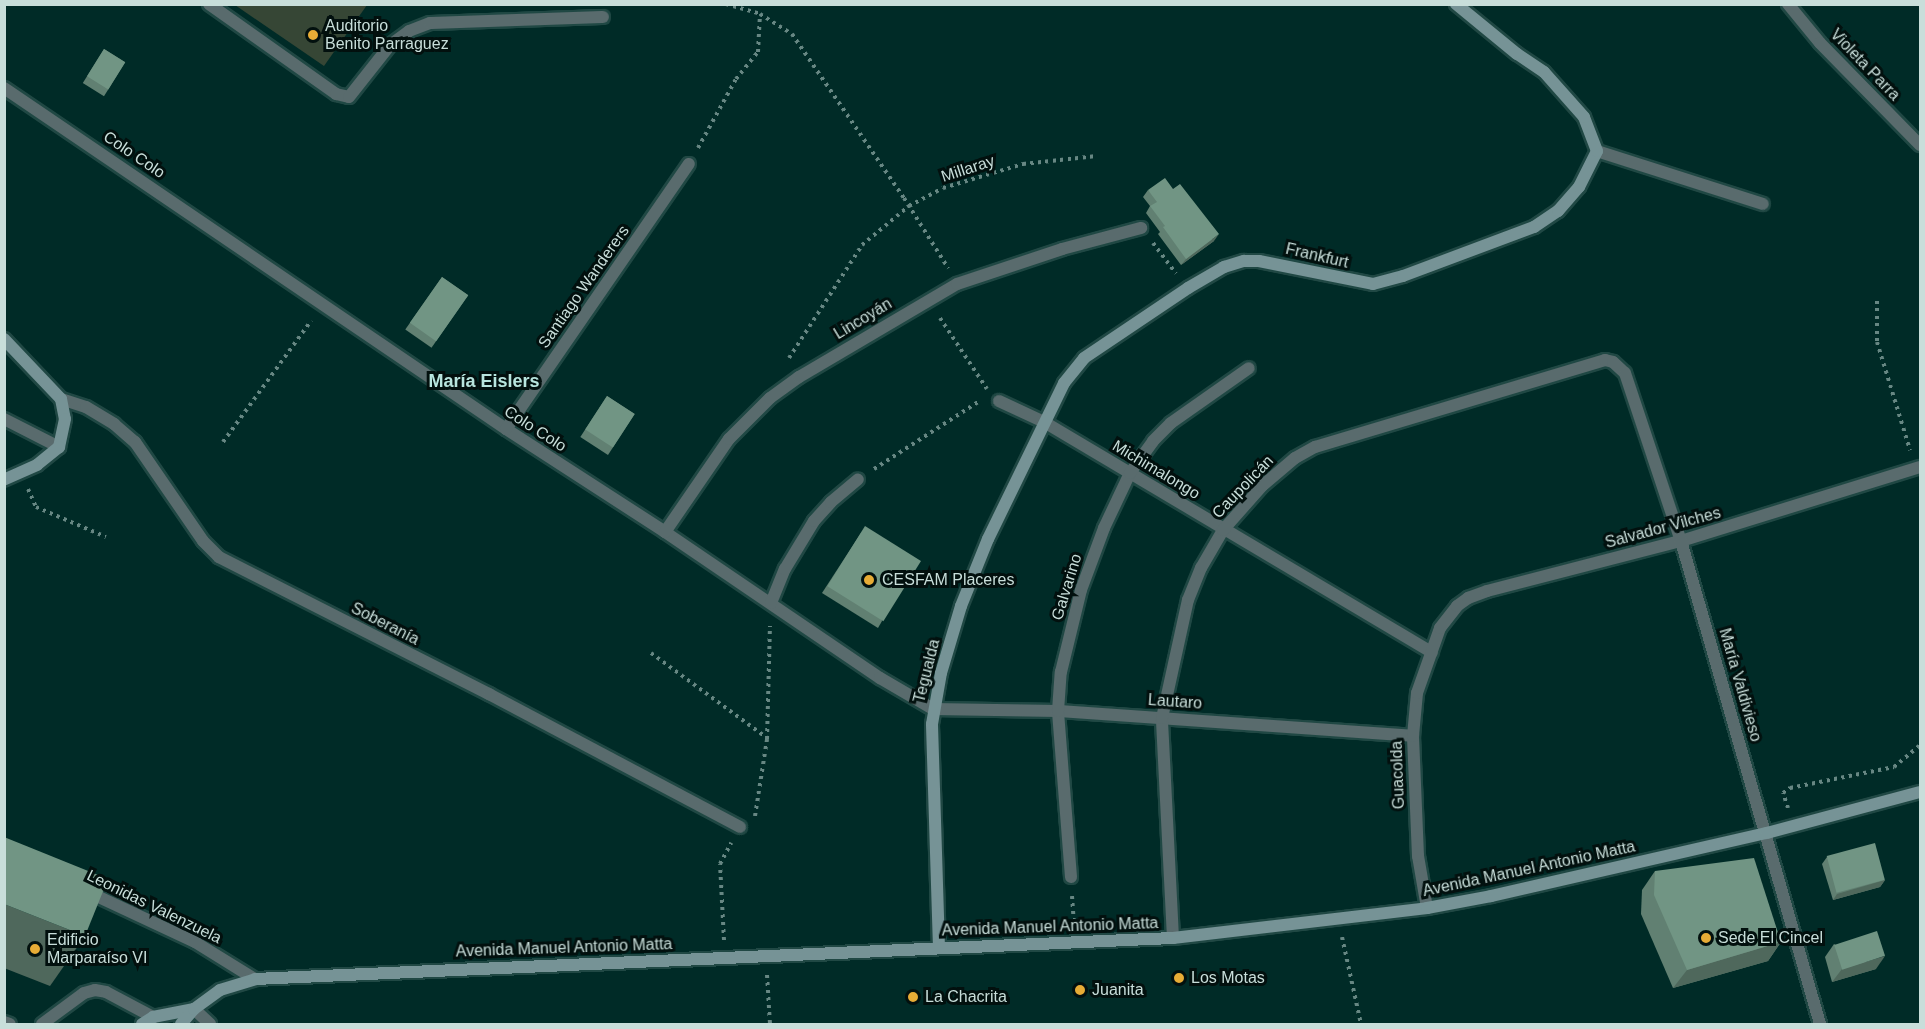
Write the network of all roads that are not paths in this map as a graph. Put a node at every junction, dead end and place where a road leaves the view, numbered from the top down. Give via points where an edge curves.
1 (209, 4) edge
2 (1456, 4) edge
3 (1788, 4) edge
4 (603, 17) dead end
5 (4, 88) edge
6 (1920, 145) edge
7 (1597, 151) junction
8 (689, 164) road end
9 (1763, 204) dead end
10 (1140, 228) road end
11 (4, 339) edge
12 (1613, 362) joint
13 (1249, 368) dead end
14 (994, 398) road end
15 (61, 399) junction
16 (4, 419) edge
17 (1044, 422) junction
18 (506, 429) junction
19 (59, 447) junction
20 (1918, 467) edge
21 (1130, 473) junction
22 (858, 479) road end
23 (4, 480) edge
24 (1223, 530) junction
25 (665, 532) junction
26 (1682, 542) junction
27 (771, 603) junction
28 (1433, 648) junction
29 (933, 709) junction
30 (1058, 711) junction
31 (1162, 718) junction
32 (1413, 736) junction
33 (1920, 792) edge
34 (740, 827) road end
35 (1767, 833) junction
36 (1071, 877) road end
37 (79, 888) edge
38 (1427, 908) junction
39 (1173, 938) junction
40 (939, 948) junction
41 (255, 979) junction
42 (194, 1009) junction
43 (150, 1021) edge
44 (4, 1022) edge
45 (10, 1024) edge
46 (42, 1024) edge
47 (142, 1024) edge
48 (181, 1024) edge
49 (210, 1024) edge
50 (1820, 1024) edge

1 - 4 street via 336,94 349,97 390,45 430,23
2 - 7 main road via 1544,72 1584,117
3 - 6 street, Violeta Parra
5 - 18 street, Colo Colo
7 - 9 street
7 - 17 main road, Frankfurt via 1579,187 1558,211 1534,227 1403,276 1373,284 1277,263 1244,261 1224,267 1084,358 1064,383
8 - 18 street, Santiago Wanderers
10 - 25 street, Lincoyán via 957,284 799,377 770,398 729,439
11 - 15 main road
12 - 24 street, Caupolicán via 1596,361 1316,447 1295,458 1262,486
12 - 26 street, María Valdivieso via 1624,373
13 - 21 street, Galvarino via 1171,423 1152,441
14 - 17 street, Michimalongo
15 - 19 main road via 65,419
15 - 34 street, Soberanía via 86,407 135,442 203,541 219,557
16 - 19 street
17 - 21 street, Michimalongo
17 - 29 main road, Tegualda via 961,606
18 - 25 street, Colo Colo
19 - 23 main road via 22,474
20 - 26 street, Salvador Vilches
21 - 24 street, Michimalongo
21 - 30 street, Galvarino via 1081,590 1061,672
22 - 27 street via 813,521 785,569
24 - 28 street, Michimalongo
24 - 31 street, Caupolicán via 1188,600
25 - 27 street, Colo Colo
26 - 28 street, Salvador Vilches via 1468,597 1440,628
26 - 35 street, María Valdivieso
27 - 29 street, Colo Colo via 880,678
28 - 32 street, Guacolda via 1417,693
29 - 30 street, Lautaro
29 - 40 main road, Tegualda
30 - 31 street, Lautaro
30 - 36 street, Galvarino
31 - 32 street, Lautaro
31 - 39 street, Caupolicán
32 - 38 street, Guacolda via 1418,856
33 - 35 main road, Avenida Manuel Antonio Matta
35 - 38 main road, Avenida Manuel Antonio Matta
35 - 50 street, María Valdivieso
37 - 41 street, Leonidas Valenzuela via 195,942
38 - 39 main road, Avenida Manuel Antonio Matta
39 - 40 main road, Avenida Manuel Antonio Matta
40 - 41 main road, Avenida Manuel Antonio Matta
41 - 42 main road, Avenida Manuel Antonio Matta via 220,990
42 - 43 main road
42 - 48 main road, Avenida Manuel Antonio Matta
42 - 49 street
43 - 46 street via 106,992 95,990 84,993
43 - 47 main road
44 - 45 street

